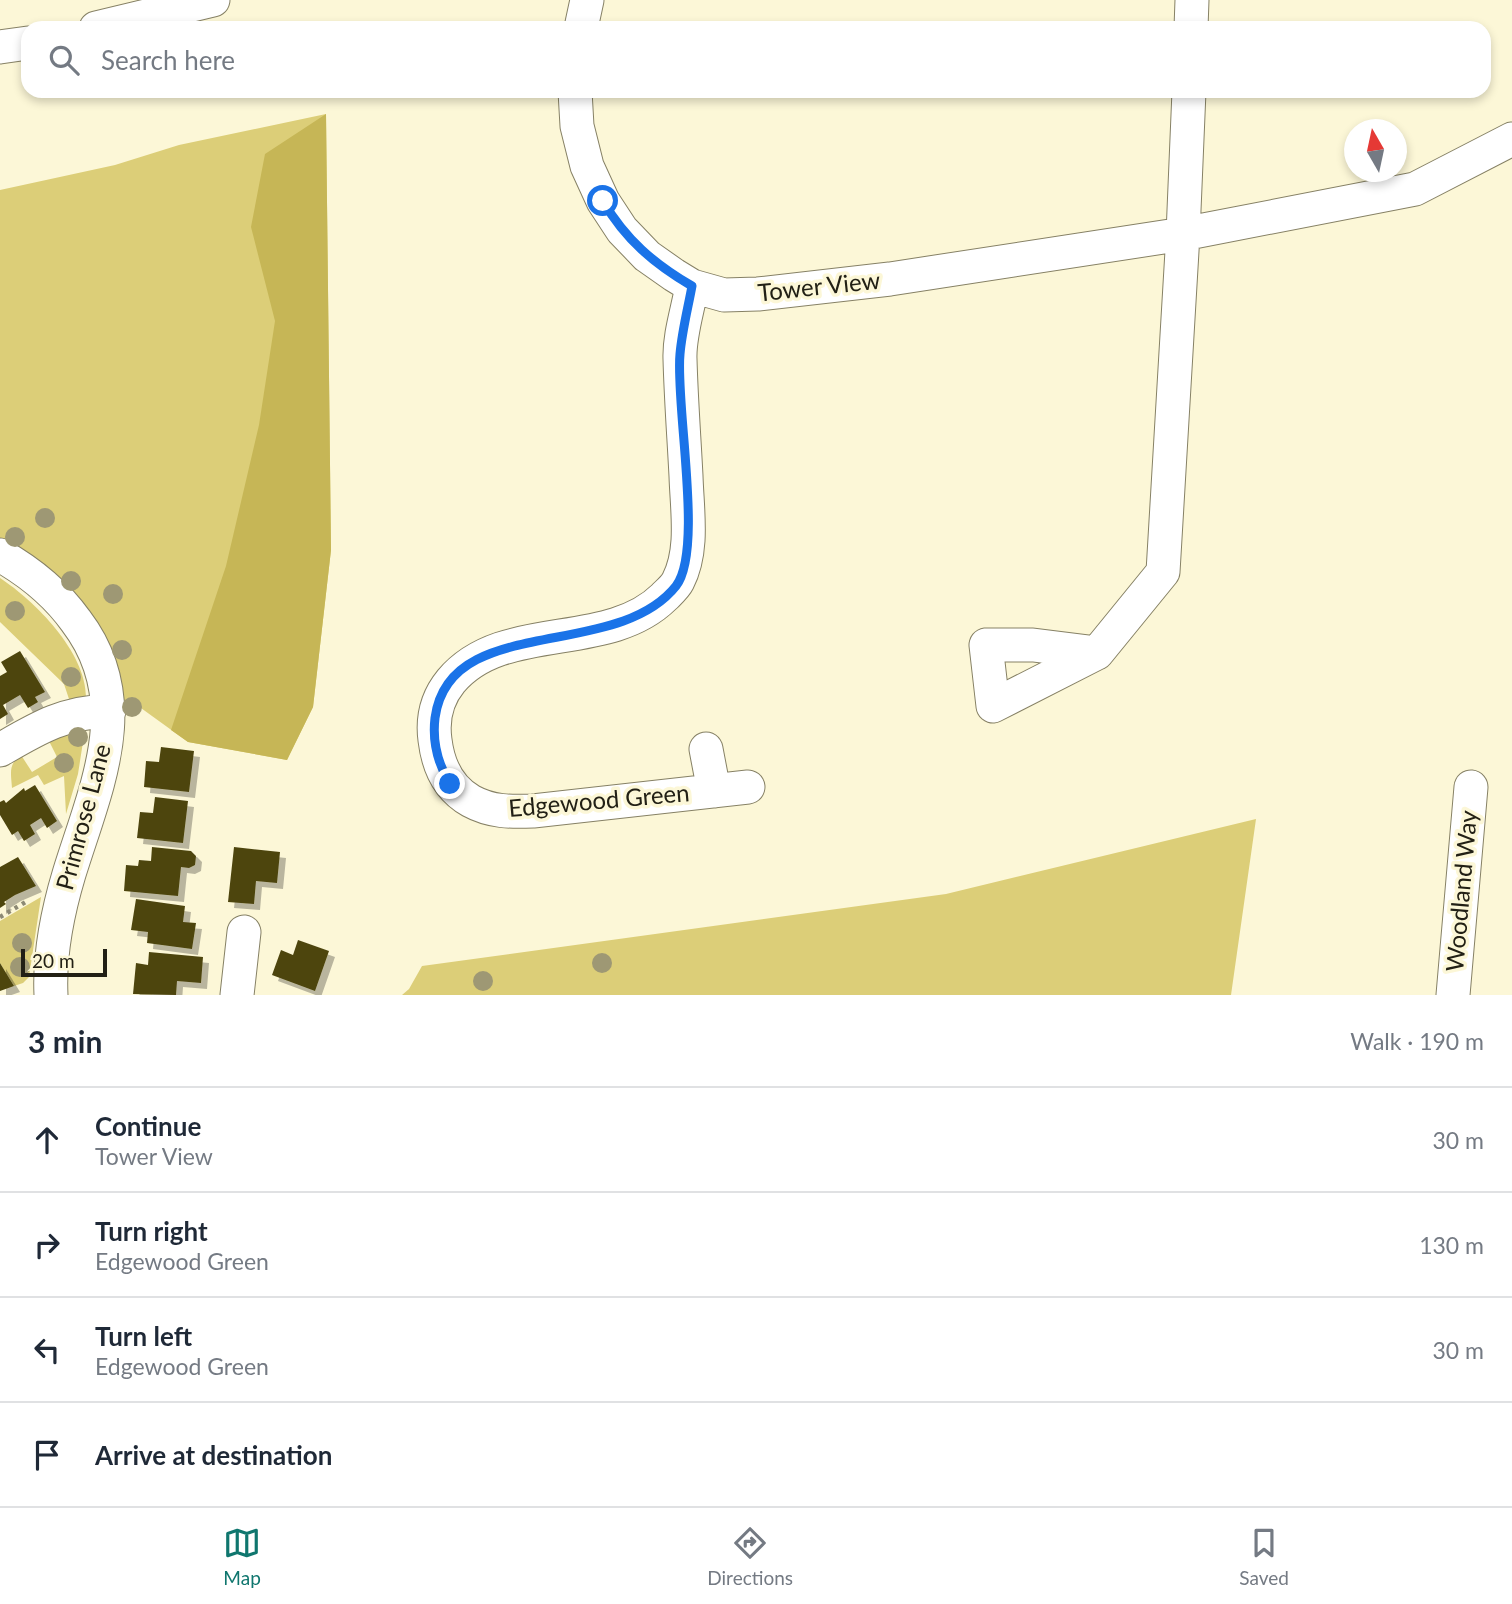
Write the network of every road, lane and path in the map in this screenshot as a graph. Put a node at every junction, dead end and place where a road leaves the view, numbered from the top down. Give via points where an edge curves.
1 (213, 0) edge
2 (587, 0) edge
3 (1192, 0) edge
4 (125, 21) edge
5 (582, 21) edge
6 (1191, 21) edge
7 (21, 44) edge
8 (0, 47) edge
9 (575, 98) edge
10 (1189, 98) edge
11 (1512, 139) edge
12 (1183, 234) junction
13 (692, 286) junction
14 (0, 555) edge
15 (1097, 653) dead end
16 (109, 711) junction
17 (706, 749) dead end
18 (0, 750) edge
19 (748, 787) dead end
20 (1471, 787) dead end
21 (714, 791) junction
22 (244, 932) dead end
23 (45, 994) edge
24 (237, 995) edge
25 (1453, 995) edge

1 - 4 street
2 - 5 street
3 - 6 street
7 - 8 street
9 - 13 street, Tower View via 587,166 612,216 647,256
10 - 12 street
11 - 12 street, Tower View via 1415,189
12 - 13 street, Tower View via 890,279 758,294 724,295
12 - 15 street via 1163,572
13 - 21 street, Edgewood Green via 680,355 689,536 677,584 656,605 635,617 599,630 486,653 459,671 446,687 436,706 433,730 436,755 450,784 483,808 533,811
14 - 16 street, Primrose Lane via 50,591 80,626 103,670
16 - 18 street via 62,717
16 - 23 street, Primrose Lane via 98,783 58,917
17 - 21 street
19 - 21 street, Edgewood Green
20 - 25 street, Woodland Way
22 - 24 street

